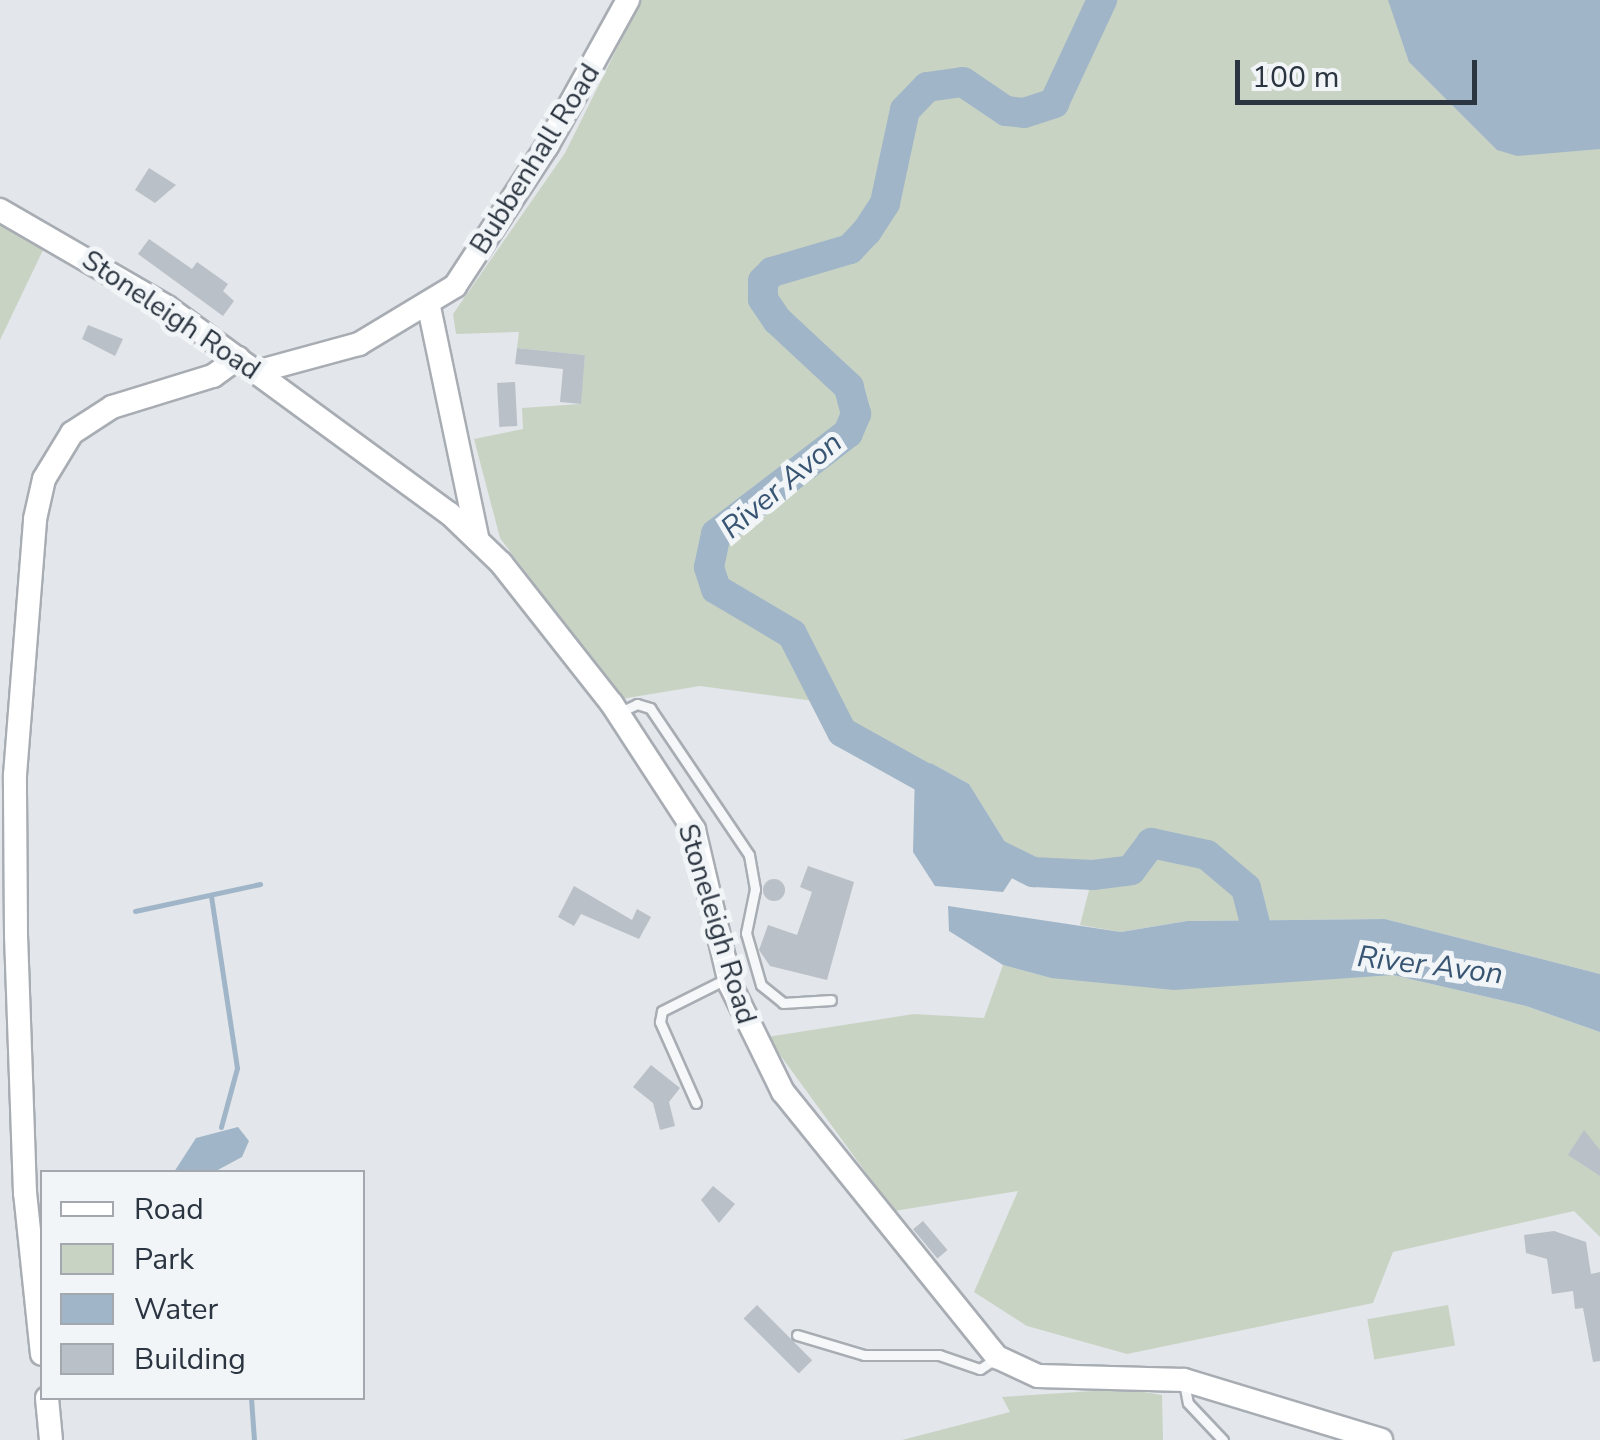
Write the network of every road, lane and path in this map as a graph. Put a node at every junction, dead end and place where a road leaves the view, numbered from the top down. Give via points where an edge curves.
1 (628, 0) edge
2 (0, 210) edge
3 (428, 307) junction
4 (247, 365) junction
5 (477, 536) junction
6 (618, 714) junction
7 (728, 977) junction
8 (830, 1000) dead end
9 (696, 1103) dead end
10 (797, 1334) dead end
11 (40, 1335) edge
12 (997, 1357) junction
13 (1184, 1380) junction
14 (47, 1400) edge
15 (51, 1440) edge
16 (1223, 1440) edge
17 (1380, 1440) edge

1 - 3 street, Bubbenhall Road via 547,146 455,286
2 - 4 street, Stoneleigh Road via 104,266
3 - 4 street, Bubbenhall Road via 359,344
3 - 5 street
4 - 5 street, Stoneleigh Road
4 - 11 street, Bubbenhall Road via 90,418 57,452 34,520 15,775 16,914 25,1193
5 - 6 street, Stoneleigh Road
6 - 7 street, Stoneleigh Road via 694,830
6 - 8 lane via 636,704 650,708 750,854 755,889 746,933 761,985 783,1003
7 - 9 lane via 662,1011 660,1022
7 - 12 street, Stoneleigh Road via 756,1048 783,1092
10 - 12 lane via 864,1355 938,1356 980,1368
12 - 13 street, Stoneleigh Road via 1038,1376
13 - 16 lane via 1188,1403
13 - 17 street, Stoneleigh Road
14 - 15 street

